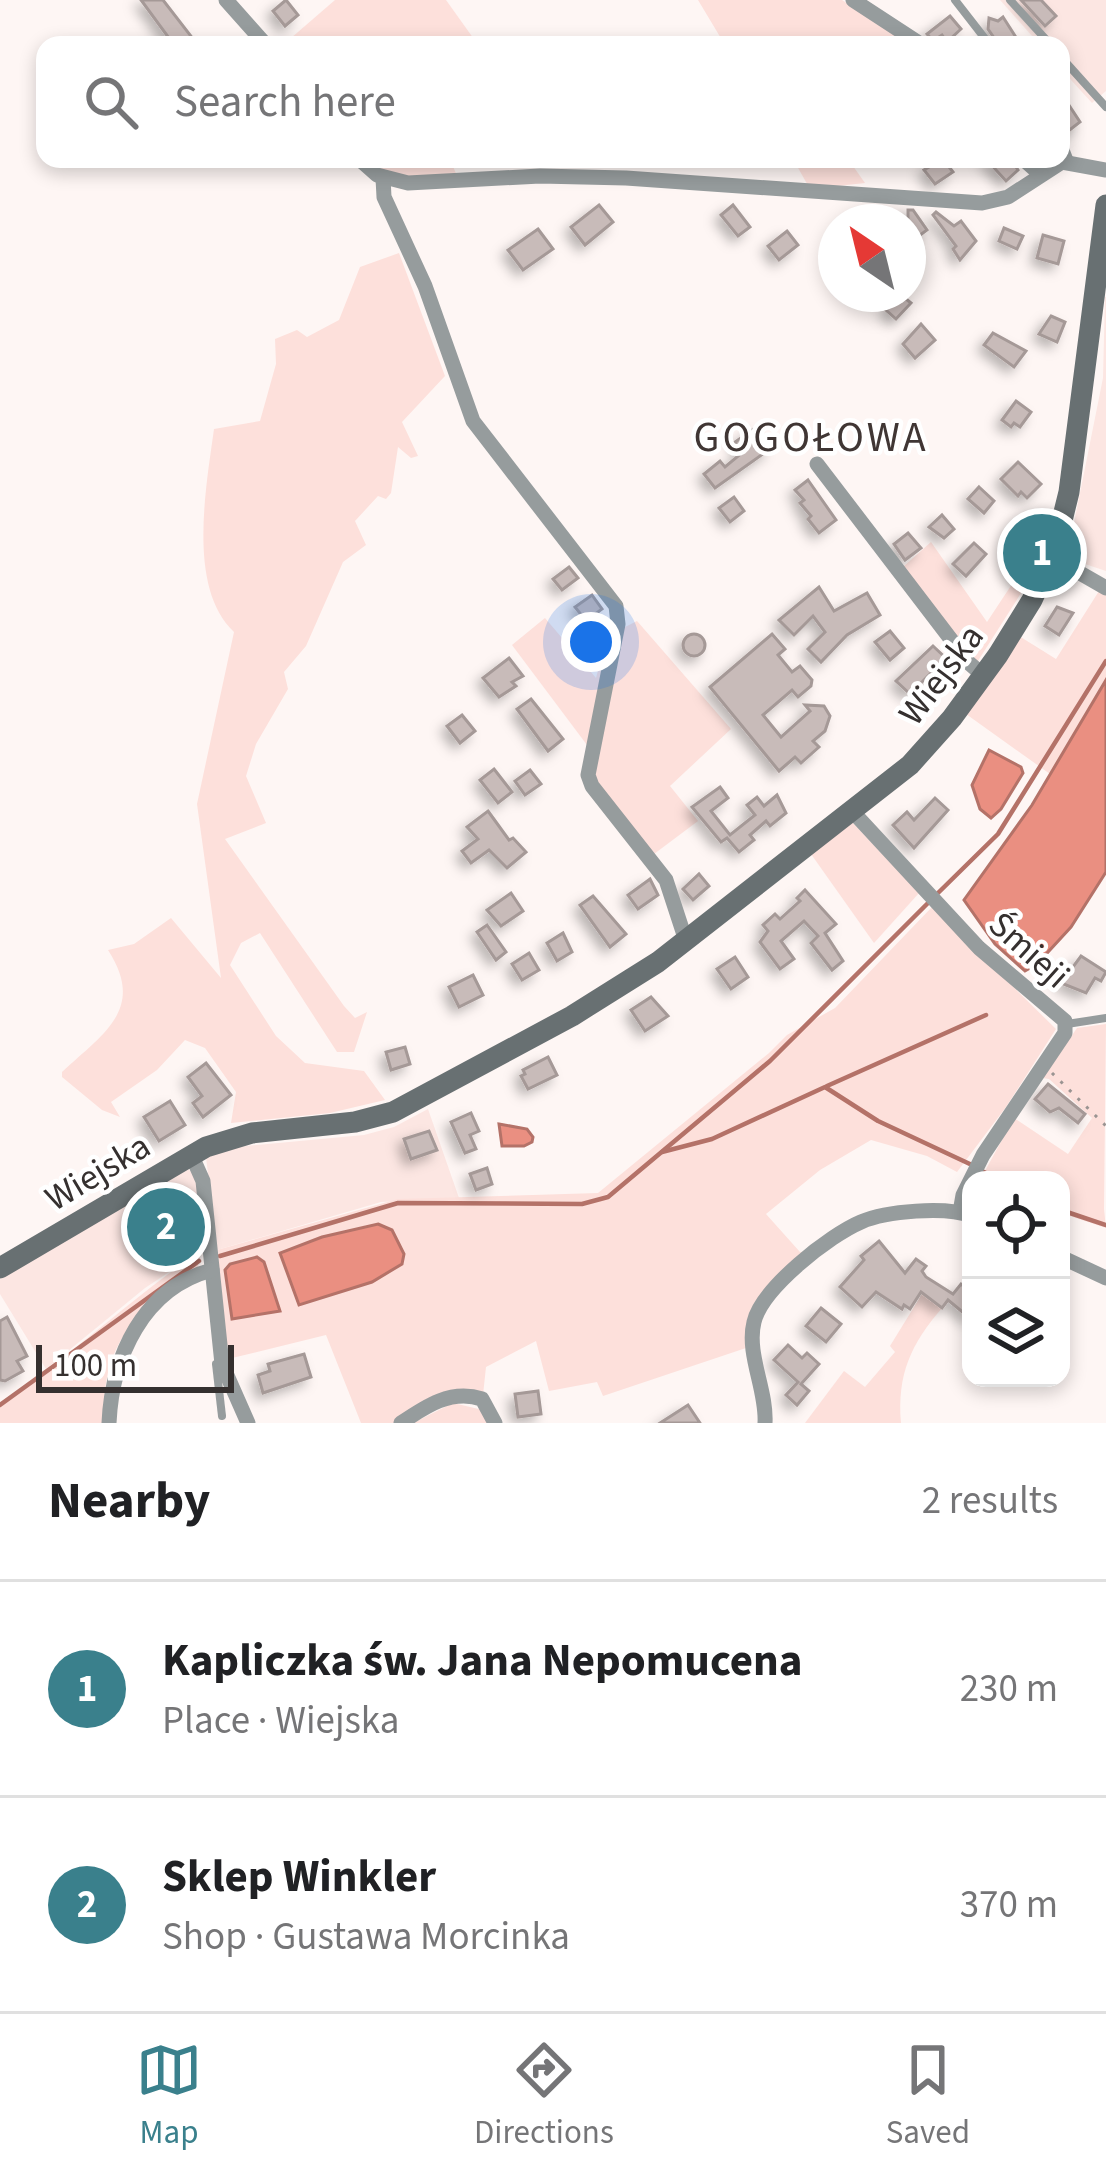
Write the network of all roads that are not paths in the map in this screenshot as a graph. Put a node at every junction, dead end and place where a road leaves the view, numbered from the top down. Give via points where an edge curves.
1 (226, 0) edge
2 (853, 0) edge
3 (956, 0) edge
4 (1010, 0) edge
5 (258, 36) edge
6 (908, 36) edge
7 (983, 36) edge
8 (1043, 36) edge
9 (1070, 67) edge
10 (1106, 106) edge
11 (1070, 161) edge
12 (370, 168) edge
13 (1034, 168) edge
14 (1056, 168) edge
15 (1106, 170) edge
16 (1041, 175) junction
17 (383, 178) junction
18 (1106, 205) edge
19 (817, 464) dead end
20 (1052, 557) junction
21 (1106, 588) edge
22 (984, 676) junction
23 (853, 812) junction
24 (686, 941) junction
25 (1106, 1018) edge
26 (1065, 1024) junction
27 (191, 1154) junction
28 (975, 1171) edge
29 (962, 1214) edge
30 (1070, 1261) edge
31 (0, 1268) edge
32 (212, 1270) junction
33 (1106, 1278) edge
34 (218, 1345) junction
35 (222, 1416) dead end
36 (109, 1423) edge
37 (248, 1423) edge
38 (401, 1423) edge
39 (495, 1423) edge
40 (765, 1423) edge

1 - 5 street
2 - 6 street
3 - 7 lane
4 - 8 lane
9 - 10 lane
11 - 15 street
12 - 17 street
13 - 16 street
14 - 16 street
16 - 17 street via 984,203 626,178
17 - 24 street via 382,193 425,286 469,415 616,606 588,775 666,880
18 - 20 street, Wiejska via 1069,492
19 - 22 street
20 - 21 street
20 - 22 street, Wiejska
22 - 23 street, Wiejska via 921,754
23 - 24 street, Wiejska
23 - 26 street, Śmieji via 980,948
24 - 27 street, Wiejska via 602,999 393,1112 240,1135
25 - 26 lane
26 - 28 street, Śmieji
27 - 31 street, Wiejska
27 - 32 street via 203,1181
29 - 40 street, Śmieji via 862,1221 770,1292 752,1336
30 - 33 street
32 - 34 street
32 - 36 street via 158,1301 138,1323 117,1368
34 - 35 lane
34 - 37 street
38 - 39 street via 468,1395 482,1399

